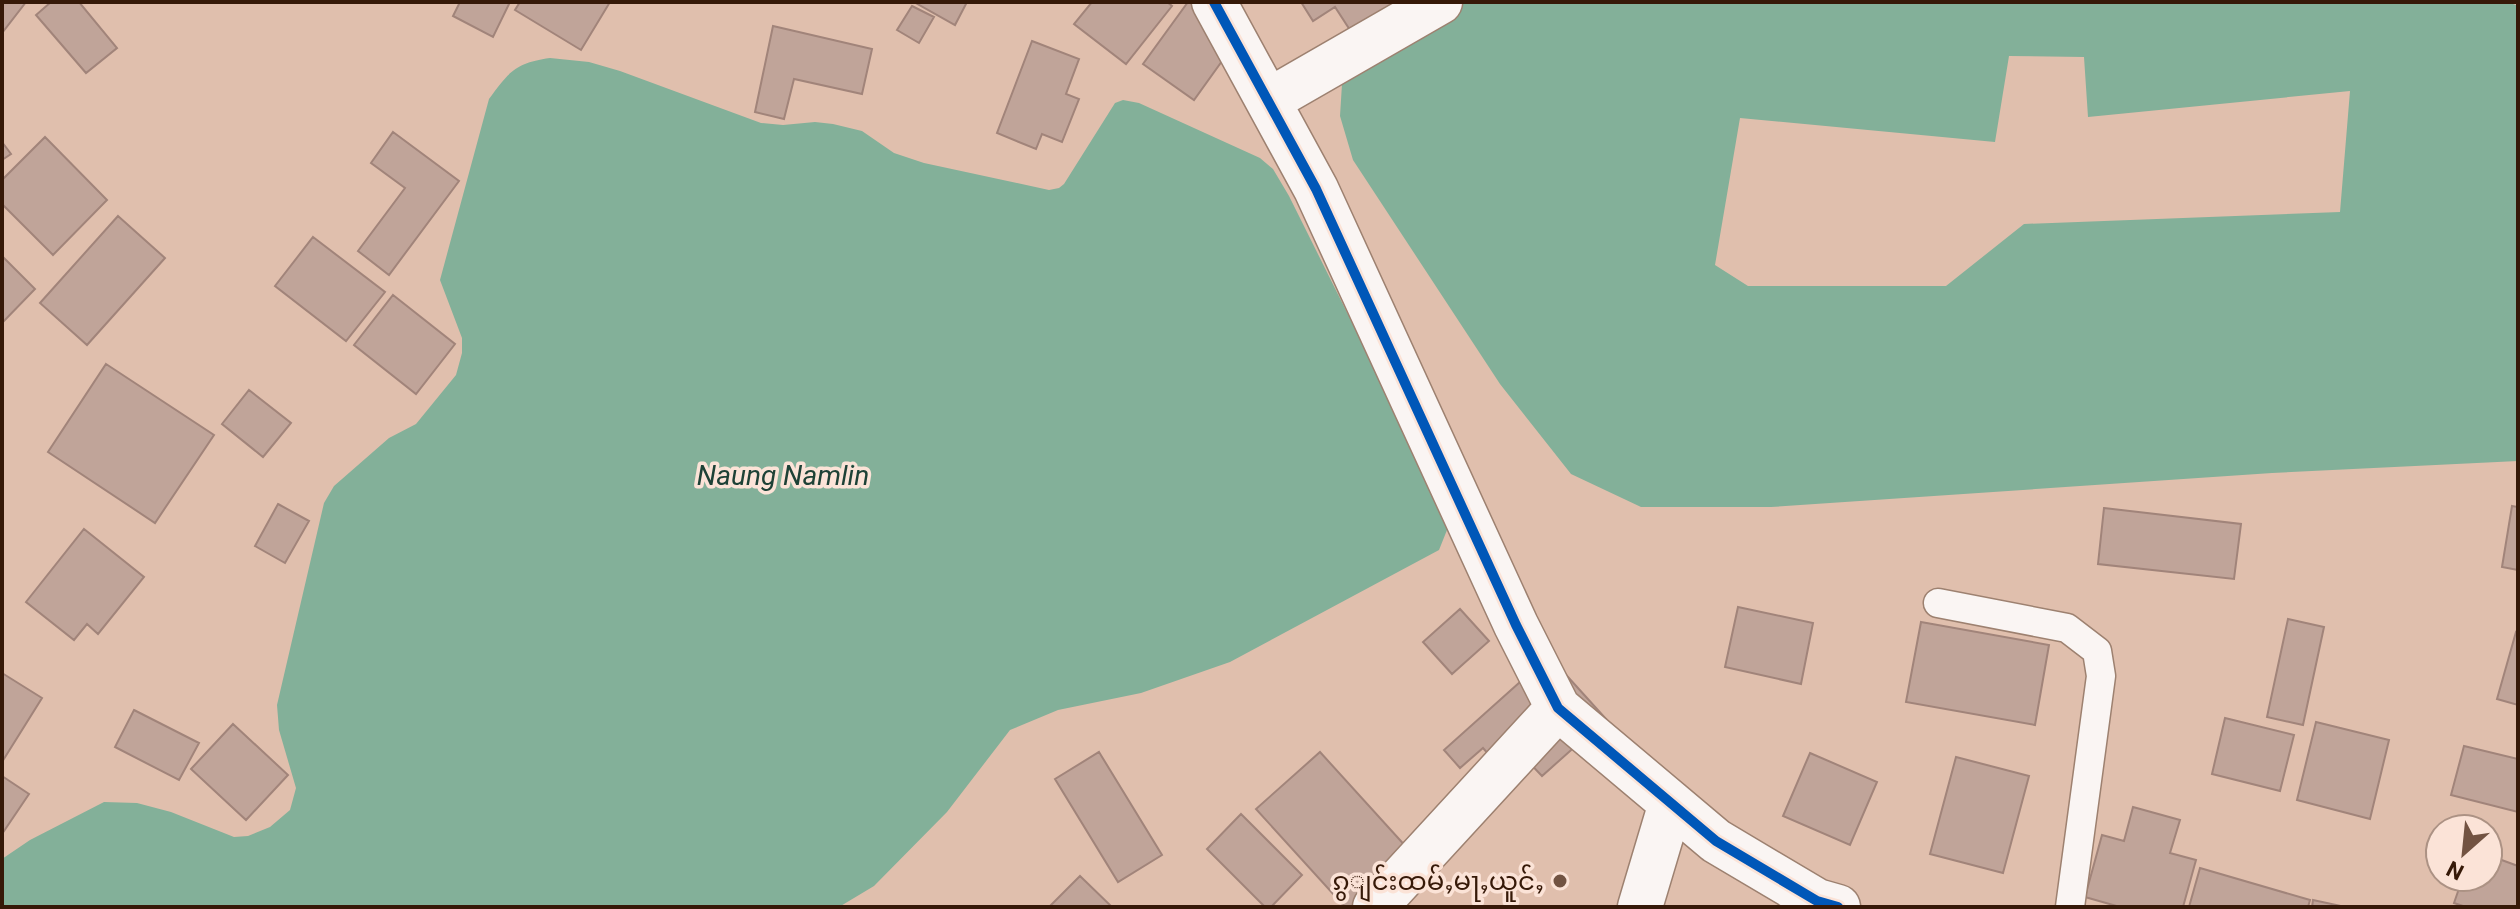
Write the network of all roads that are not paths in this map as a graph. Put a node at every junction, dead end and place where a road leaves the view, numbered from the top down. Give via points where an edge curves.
1 (1214, 2) edge
2 (1440, 2) edge
3 (1268, 101) junction
4 (1938, 603) dead end
5 (1558, 708) junction
6 (1671, 803) junction
7 (1375, 907) edge
8 (1640, 907) edge
9 (1838, 907) edge
10 (2070, 907) edge

1 - 3 street
2 - 3 street
3 - 5 street via 1316,189
4 - 10 lane via 2067,628 2097,651 2101,676
5 - 6 street
5 - 7 street
6 - 8 street
6 - 9 street via 1716,841 1817,901

